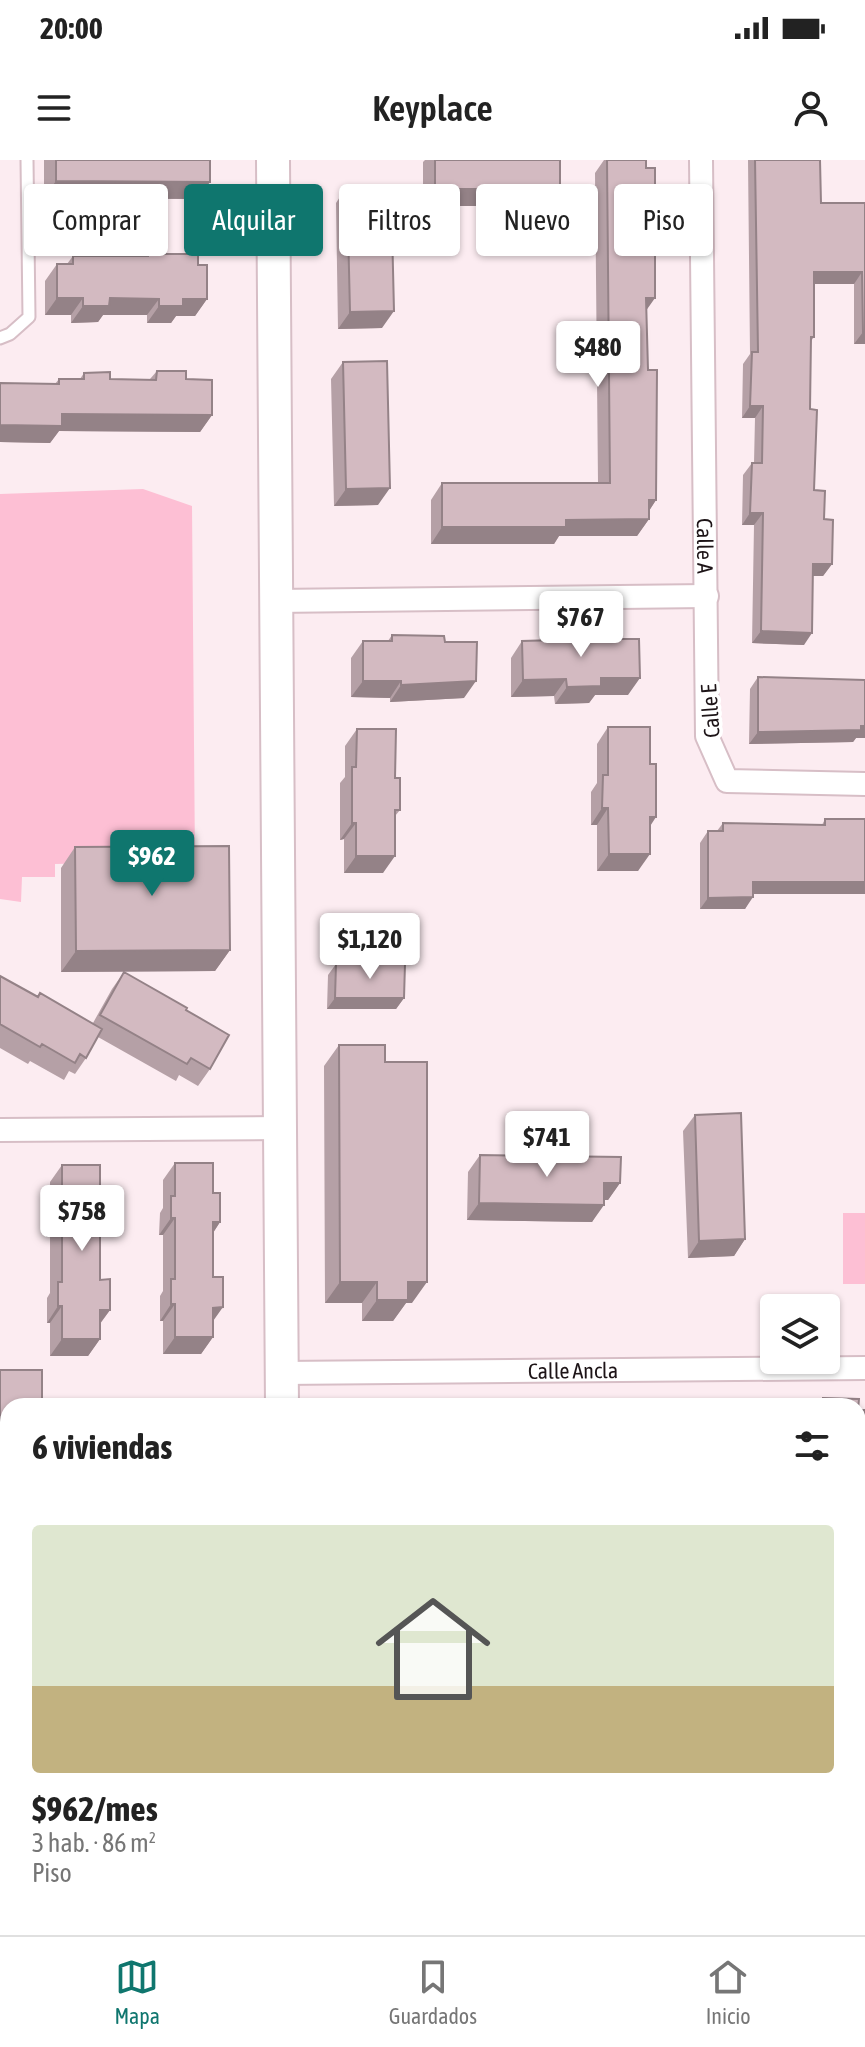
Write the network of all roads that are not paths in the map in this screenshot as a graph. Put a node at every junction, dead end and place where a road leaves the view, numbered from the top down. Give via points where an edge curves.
1 (27, 160) edge
2 (273, 160) edge
3 (701, 160) edge
4 (0, 338) edge
5 (707, 596) junction
6 (275, 601) junction
7 (865, 784) edge
8 (281, 1128) junction
9 (0, 1130) edge
10 (865, 1368) edge
11 (281, 1373) junction
12 (282, 1398) edge

1 - 4 lane via 29,317
2 - 6 street
3 - 5 street, Calle A
5 - 6 street, Calle A
5 - 7 street, Calle E via 707,736 727,781
6 - 8 street
8 - 9 street
8 - 11 street
10 - 11 street, Calle Ancla
11 - 12 street

